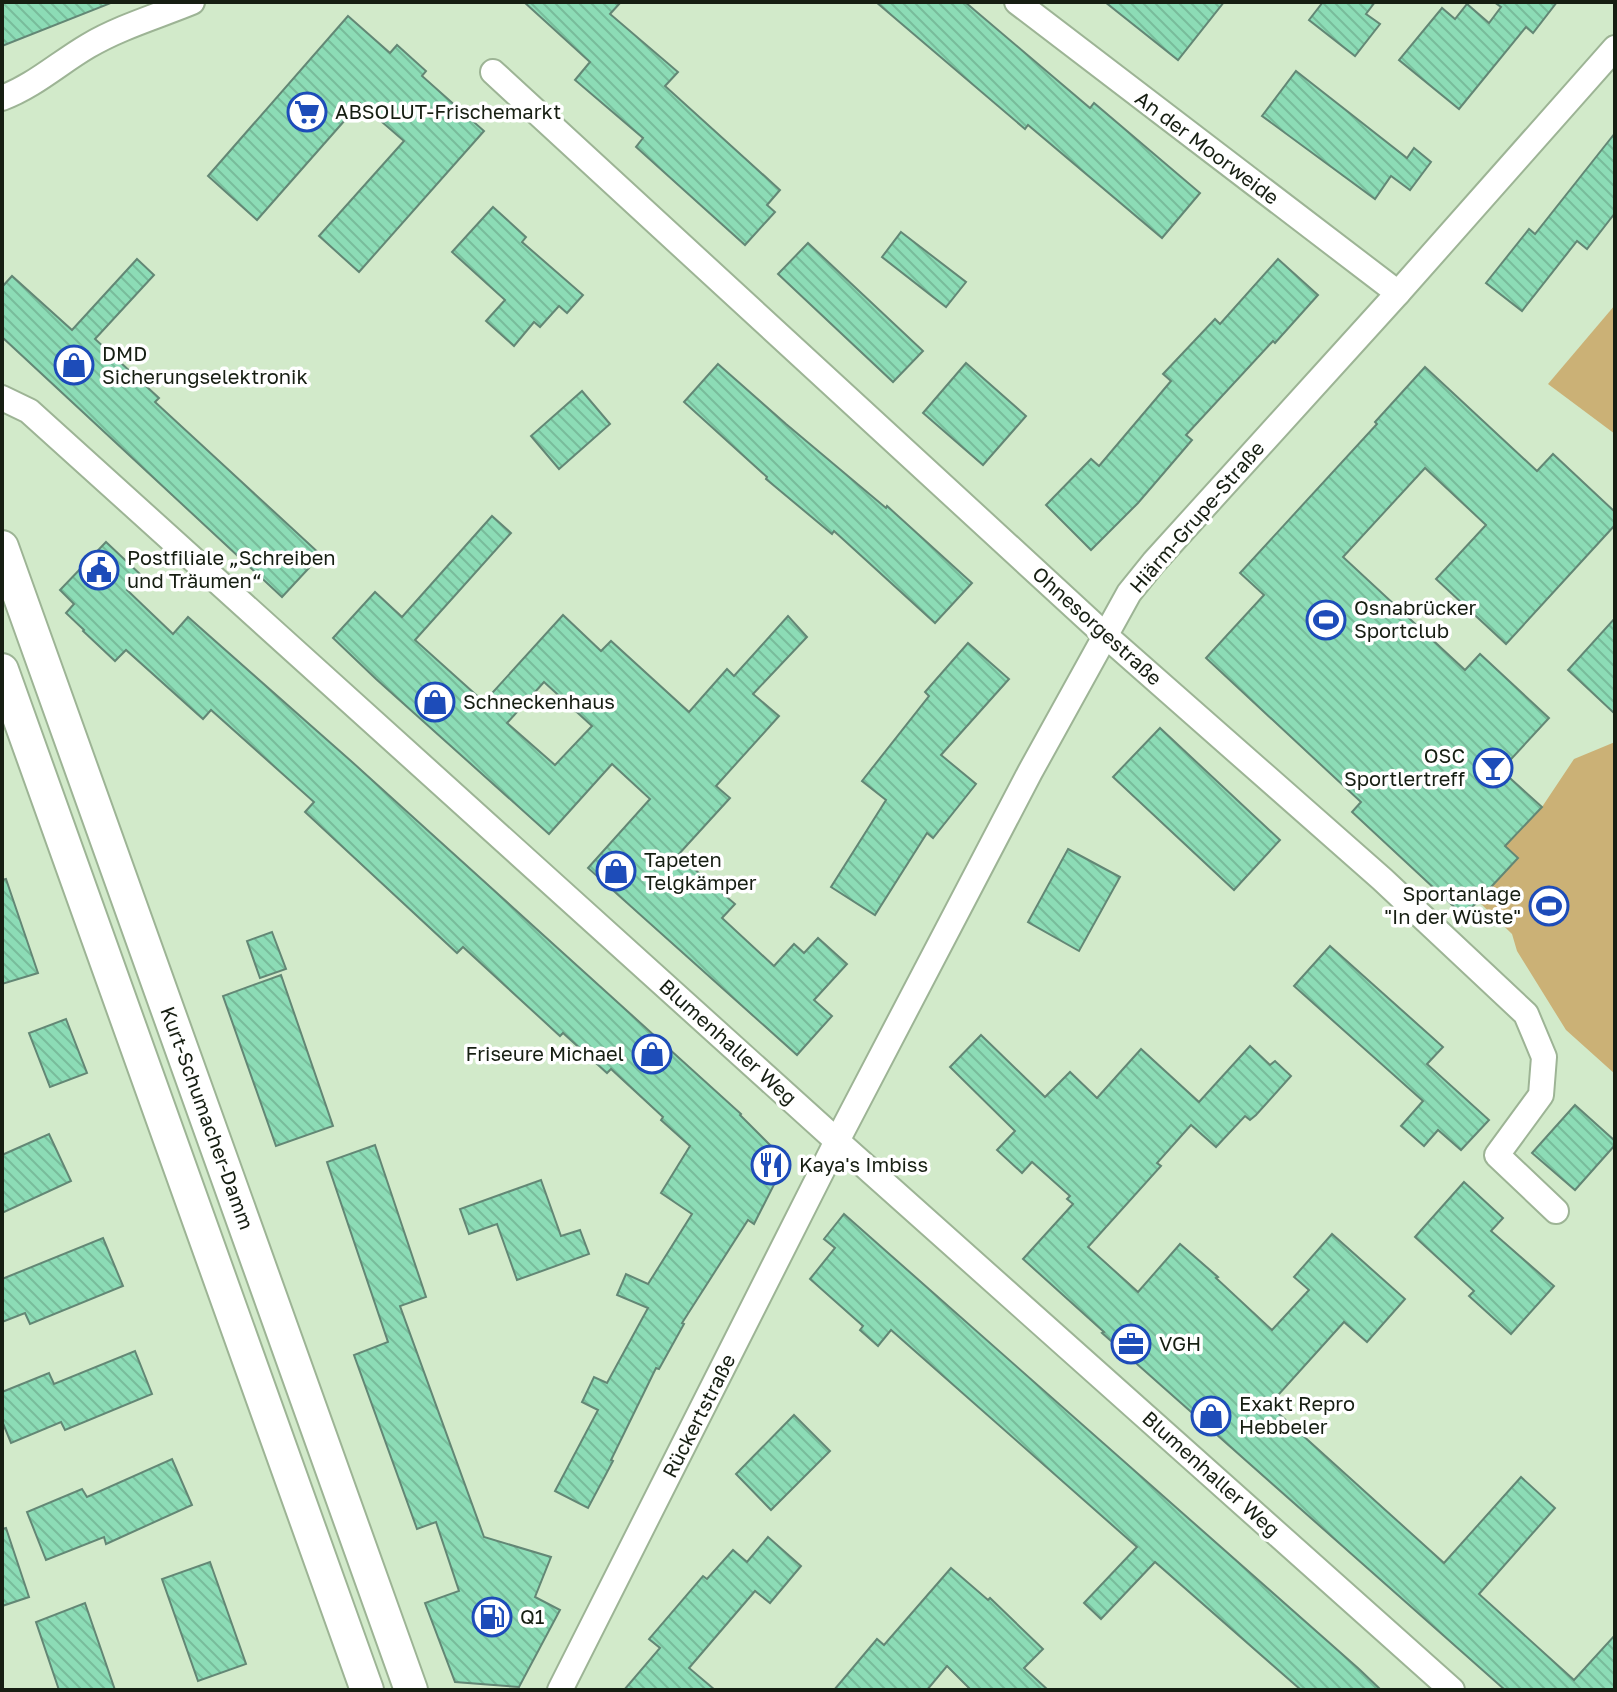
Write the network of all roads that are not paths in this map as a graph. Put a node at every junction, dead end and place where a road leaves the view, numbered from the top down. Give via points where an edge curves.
1 (192, 2) edge
2 (1017, 2) edge
3 (1615, 48) edge
4 (493, 72) dead end
5 (2, 98) edge
6 (1398, 293) junction
7 (2, 398) edge
8 (2, 547) edge
9 (1105, 635) junction
10 (2, 670) edge
11 (837, 1141) junction
12 (1556, 1211) dead end
13 (367, 1690) edge
14 (411, 1690) edge
15 (560, 1690) edge
16 (1452, 1690) edge

1 - 5 street via 89,45
2 - 6 street, An der Moorweide
3 - 6 street, Hiärm-Grupe-Straße
4 - 9 street, Ohnesorgestraße
6 - 9 street, Hiärm-Grupe-Straße via 1154,562
7 - 11 street, Blumenhaller Weg via 29,411
8 - 14 main road, Kurt-Schumacher-Damm
9 - 11 street, Hiärm-Grupe-Straße
9 - 12 street, Ohnesorgestraße via 1526,1014 1544,1057 1541,1095 1497,1155
10 - 13 main road, Kurt-Schumacher-Damm
11 - 15 street, Rückertstraße
11 - 16 street, Blumenhaller Weg

